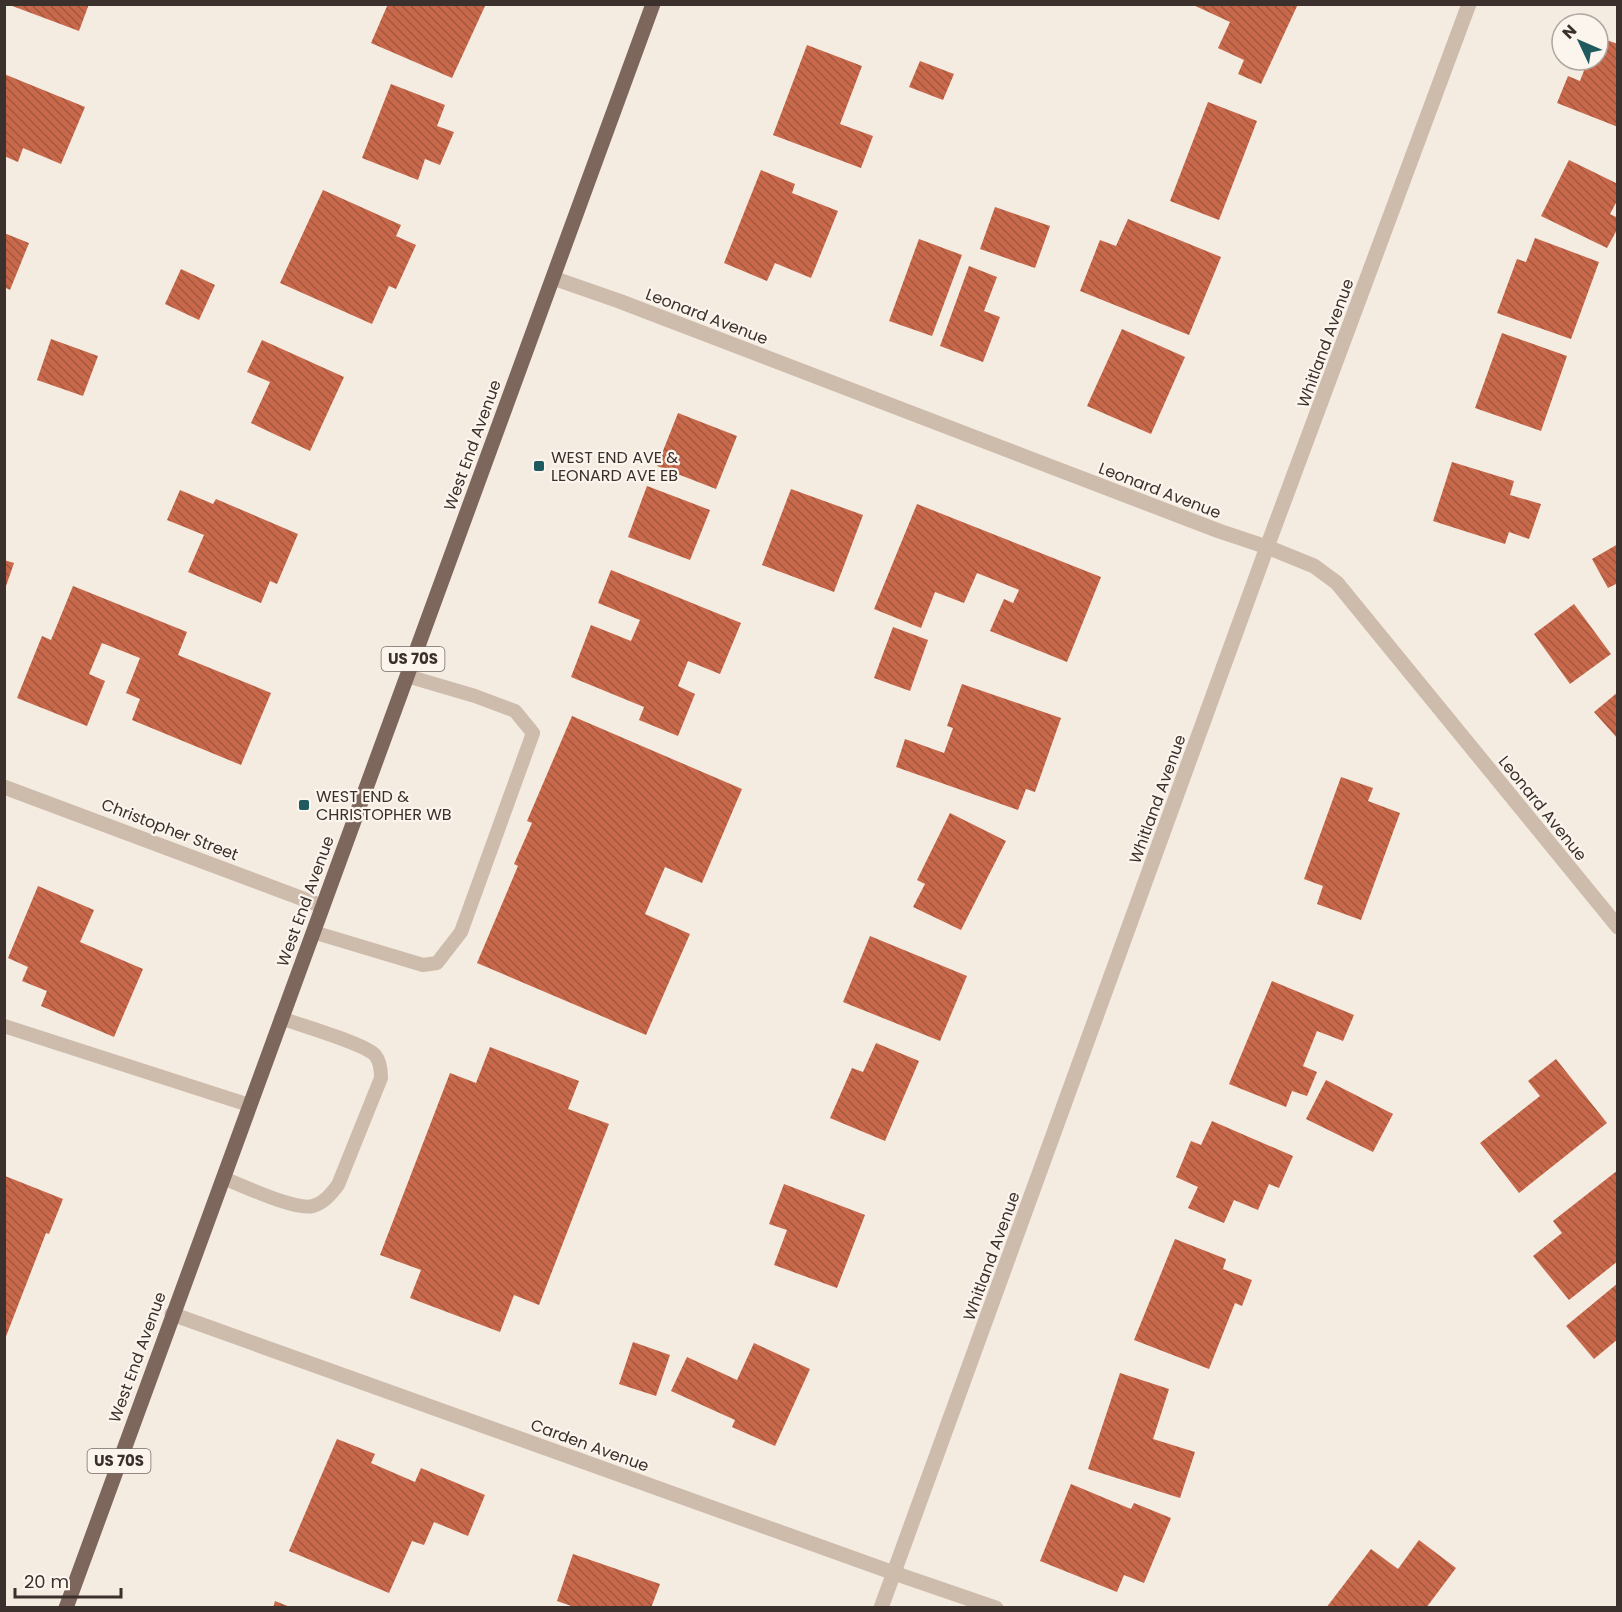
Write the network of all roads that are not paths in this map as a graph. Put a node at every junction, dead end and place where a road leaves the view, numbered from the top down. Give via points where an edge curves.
1 (653, 4) edge
2 (1469, 4) edge
3 (553, 278) junction
4 (1267, 547) junction
5 (406, 676) junction
6 (4, 787) edge
7 (322, 906) junction
8 (1617, 927) edge
9 (313, 932) junction
10 (281, 1018) junction
11 (4, 1026) edge
12 (249, 1105) junction
13 (223, 1178) junction
14 (172, 1314) junction
15 (894, 1573) junction
16 (66, 1608) edge
17 (881, 1608) edge
18 (996, 1608) edge

1 - 3 main road, West End Avenue / US 70S
2 - 4 street, Whitland Avenue
3 - 4 street, Leonard Avenue
3 - 5 main road, West End Avenue / US 70S
4 - 8 street, Leonard Avenue via 1314,566 1337,583
4 - 15 street, Whitland Avenue
5 - 7 main road, West End Avenue / US 70S
5 - 9 lane via 515,711 532,733 461,932 437,963 423,965
6 - 7 street, Christopher Street
7 - 9 main road, West End Avenue / US 70S
9 - 10 main road, West End Avenue / US 70S
10 - 12 main road, West End Avenue / US 70S
10 - 13 lane via 375,1055 381,1078 338,1185 328,1198 312,1206 291,1204
11 - 12 lane
12 - 13 main road, West End Avenue / US 70S
13 - 14 main road, West End Avenue / US 70S
14 - 15 street, Carden Avenue
14 - 16 main road, West End Avenue / US 70S
15 - 17 street, Whitland Avenue
15 - 18 street, Carden Avenue

